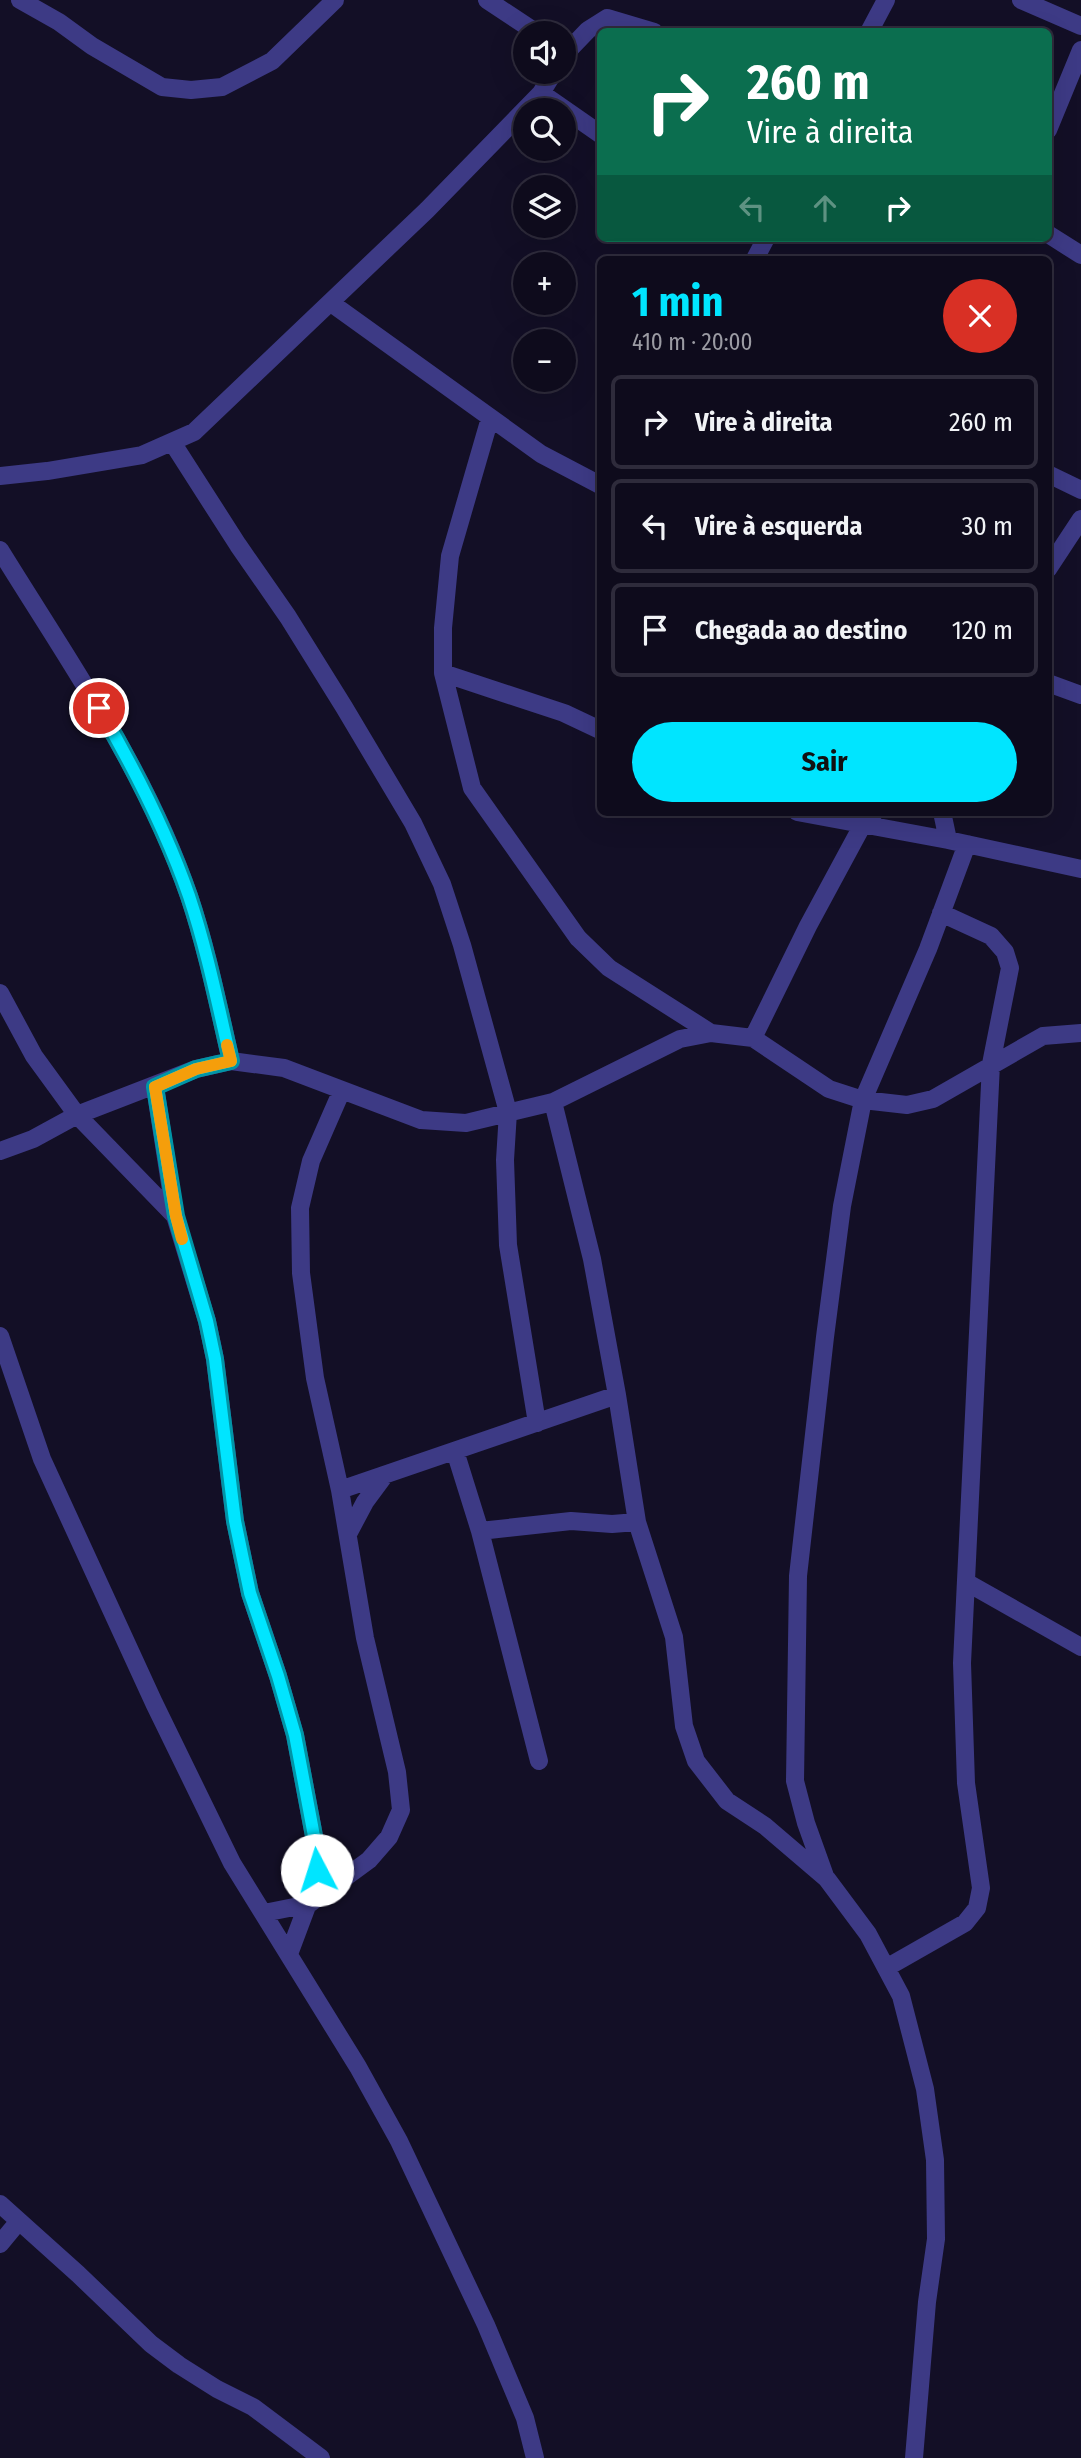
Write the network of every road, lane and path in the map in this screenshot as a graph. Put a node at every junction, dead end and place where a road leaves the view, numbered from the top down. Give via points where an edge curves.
1 (20, 0) edge
2 (335, 0) edge
3 (487, 0) edge
4 (886, 0) edge
5 (1021, 0) edge
6 (519, 21) edge
7 (1081, 26) edge
8 (641, 28) edge
9 (871, 28) edge
10 (576, 42) edge
11 (1081, 50) edge
12 (547, 84) edge
13 (541, 93) junction
14 (1052, 121) edge
15 (597, 132) edge
16 (1052, 237) edge
17 (1081, 255) edge
18 (331, 303) junction
19 (490, 418) junction
20 (172, 442) junction
21 (0, 476) edge
22 (1052, 476) edge
23 (597, 483) edge
24 (1081, 490) edge
25 (1081, 519) edge
26 (0, 550) edge
27 (1052, 563) edge
28 (443, 673) junction
29 (1052, 684) edge
30 (1081, 695) edge
31 (597, 729) edge
32 (816, 816) edge
33 (871, 816) edge
34 (943, 816) edge
35 (862, 826) junction
36 (948, 840) junction
37 (967, 844) junction
38 (1081, 869) edge
39 (941, 913) junction
40 (0, 993) edge
41 (711, 1033) junction
42 (1081, 1033) edge
43 (753, 1038) junction
44 (231, 1061) junction
45 (991, 1064) junction
46 (155, 1087) junction
47 (342, 1090) junction
48 (863, 1100) junction
49 (553, 1102) junction
50 (508, 1112) junction
51 (77, 1115) junction
52 (0, 1151) edge
53 (176, 1216) junction
54 (0, 1336) edge
55 (617, 1395) junction
56 (537, 1423) junction
57 (455, 1451) junction
58 (385, 1475) junction
59 (340, 1490) junction
60 (637, 1521) junction
61 (480, 1531) junction
62 (348, 1534) junction
63 (966, 1582) junction
64 (1081, 1647) edge
65 (539, 1761) dead end
66 (827, 1879) junction
67 (309, 1904) junction
68 (264, 1913) junction
69 (289, 1954) junction
70 (886, 1968) junction
71 (0, 2204) edge
72 (19, 2221) junction
73 (0, 2244) edge
74 (321, 2458) edge
75 (535, 2458) edge
76 (915, 2458) edge

1 - 2 street via 162,87 191,90 222,87 272,61
3 - 6 street
4 - 9 street
5 - 7 street
8 - 10 street via 607,18
11 - 14 street
12 - 13 street
13 - 15 street
13 - 18 street
16 - 17 street
18 - 19 street
18 - 20 street via 194,432
19 - 23 street via 541,454
19 - 28 street via 450,556
20 - 21 street via 142,455
20 - 50 street via 288,617 414,823 463,945
22 - 24 street
25 - 27 street
26 - 44 street via 127,756 165,836 208,960
28 - 31 street
28 - 41 street via 472,788 578,938 609,968
29 - 30 street
32 - 35 street
33 - 35 street
34 - 36 street
35 - 36 street
35 - 43 street
36 - 37 street
37 - 38 street
37 - 39 street
39 - 45 street via 992,936 1005,952 1010,968
39 - 48 street
40 - 51 street via 34,1056
41 - 43 street
41 - 49 street via 680,1039
42 - 45 street via 1043,1036
43 - 48 street via 829,1089
44 - 46 street via 196,1069
44 - 47 street via 285,1068
45 - 48 street via 933,1099 906,1105
45 - 63 street
46 - 51 street
46 - 53 street
47 - 50 street via 421,1120 466,1123
47 - 59 street via 311,1161 300,1208 300,1273 315,1378
48 - 66 street via 842,1206 798,1576 795,1781
49 - 50 street
49 - 55 street via 592,1259
50 - 56 street via 508,1245
51 - 52 street
51 - 53 street
53 - 67 street via 210,1333 235,1521 250,1593 295,1735 317,1852
54 - 68 street via 42,1459 153,1703 232,1863
55 - 56 street
55 - 60 street
56 - 57 street
57 - 58 street
57 - 61 street
58 - 59 street
58 - 62 street
59 - 62 street
60 - 61 street via 571,1521
60 - 66 street via 674,1637 684,1726 696,1761 727,1801 765,1826
61 - 65 street
62 - 67 street via 401,1810 389,1837 369,1860
63 - 64 street
63 - 70 street via 962,1663 965,1769 981,1888 977,1908 965,1923
66 - 70 street via 868,1934
67 - 68 street
67 - 69 street
68 - 69 street
69 - 75 street via 399,2141 486,2325 525,2418
70 - 76 street via 901,1996 926,2089 935,2160 936,2239
71 - 72 street
72 - 73 street
72 - 74 street via 151,2344 217,2389 253,2407

